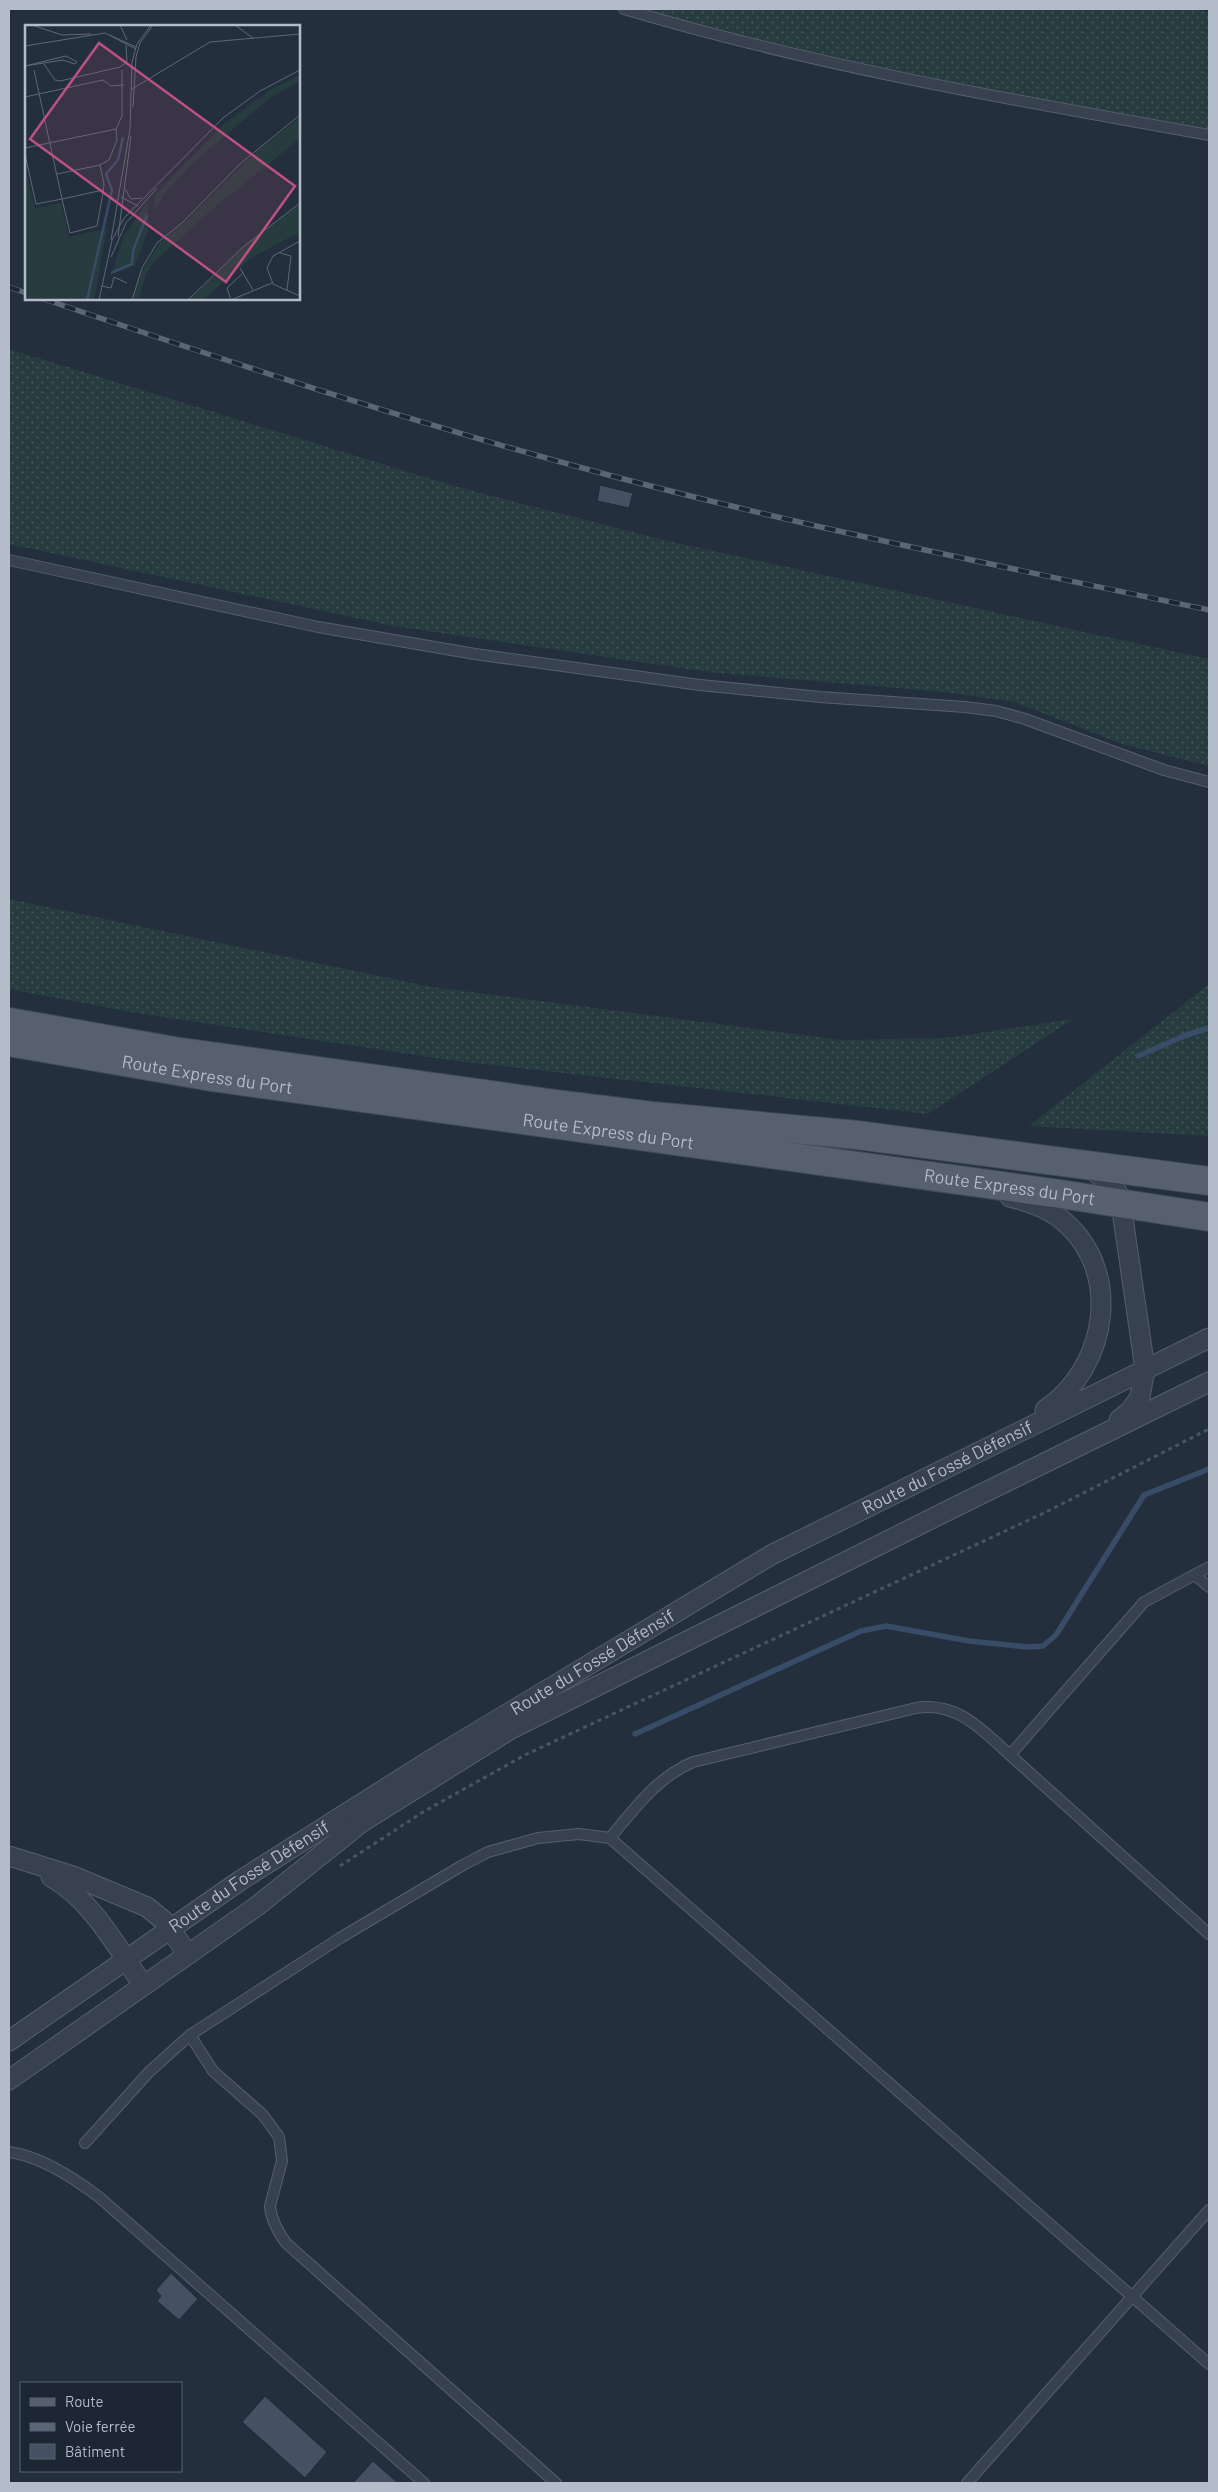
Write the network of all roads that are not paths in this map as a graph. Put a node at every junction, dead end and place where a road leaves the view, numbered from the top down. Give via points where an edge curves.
1 (624, 9) edge
2 (1209, 135) edge
3 (9, 560) edge
4 (1209, 782) edge
5 (9, 1022) edge
6 (9, 1042) edge
7 (1084, 1166) junction
8 (1209, 1181) edge
9 (1008, 1192) junction
10 (1122, 1203) junction
11 (1209, 1218) edge
12 (1209, 1338) edge
13 (1145, 1369) junction
14 (1209, 1382) edge
15 (1092, 1440) junction
16 (990, 1446) junction
17 (1209, 1567) edge
18 (1196, 1576) junction
19 (1209, 1587) edge
20 (1010, 1755) junction
21 (610, 1838) junction
22 (17, 1860) edge
23 (170, 1929) junction
24 (1209, 1934) edge
25 (188, 1954) junction
26 (126, 1960) junction
27 (143, 1985) junction
28 (190, 2035) junction
29 (9, 2041) edge
30 (9, 2080) edge
31 (85, 2143) dead end
32 (9, 2152) edge
33 (1209, 2210) edge
34 (1134, 2296) junction
35 (1209, 2364) edge
36 (424, 2483) edge
37 (556, 2483) edge
38 (967, 2483) edge

1 - 2 lane via 870,72
3 - 4 lane via 318,626 475,654 700,684 996,711 1164,770
5 - 7 main road, Route Express du Port via 156,1049 514,1099 652,1116 857,1135
6 - 9 main road, Route Express du Port via 187,1073 928,1177
7 - 8 main road, Route Express du Port
7 - 10 street via 1112,1184
9 - 10 main road, Route Express du Port
9 - 16 street via 1048,1211 1063,1221 1076,1236 1094,1265 1102,1313 1086,1368 1071,1388 1048,1408
10 - 11 main road, Route Express du Port
10 - 13 street
12 - 13 street, Route du Fossé Défensif
13 - 15 street via 1143,1389 1136,1404
13 - 16 street, Route du Fossé Défensif
14 - 15 street, Route du Fossé Défensif
15 - 25 street, Route du Fossé Défensif via 510,1729 362,1822 266,1899
16 - 23 street, Route du Fossé Défensif via 771,1555 422,1766 241,1880
17 - 18 lane
18 - 19 lane
18 - 20 lane via 1144,1602
20 - 21 lane via 972,1721 955,1711 938,1707 916,1708 693,1762 656,1785
20 - 24 lane
21 - 28 lane via 553,1835 513,1843 477,1857 340,1938
21 - 34 lane
22 - 23 street via 73,1876 137,1902 155,1912
22 - 26 street via 78,1895
23 - 25 street
23 - 26 street, Route du Fossé Défensif
25 - 27 street, Route du Fossé Défensif
26 - 27 street
26 - 29 street, Route du Fossé Défensif
27 - 30 street, Route du Fossé Défensif
28 - 31 lane via 149,2072
28 - 37 lane via 213,2071 263,2115 279,2137 282,2161 270,2206 276,2228 286,2243
32 - 36 lane via 67,2175 99,2197
33 - 34 lane
34 - 35 lane
34 - 38 lane

